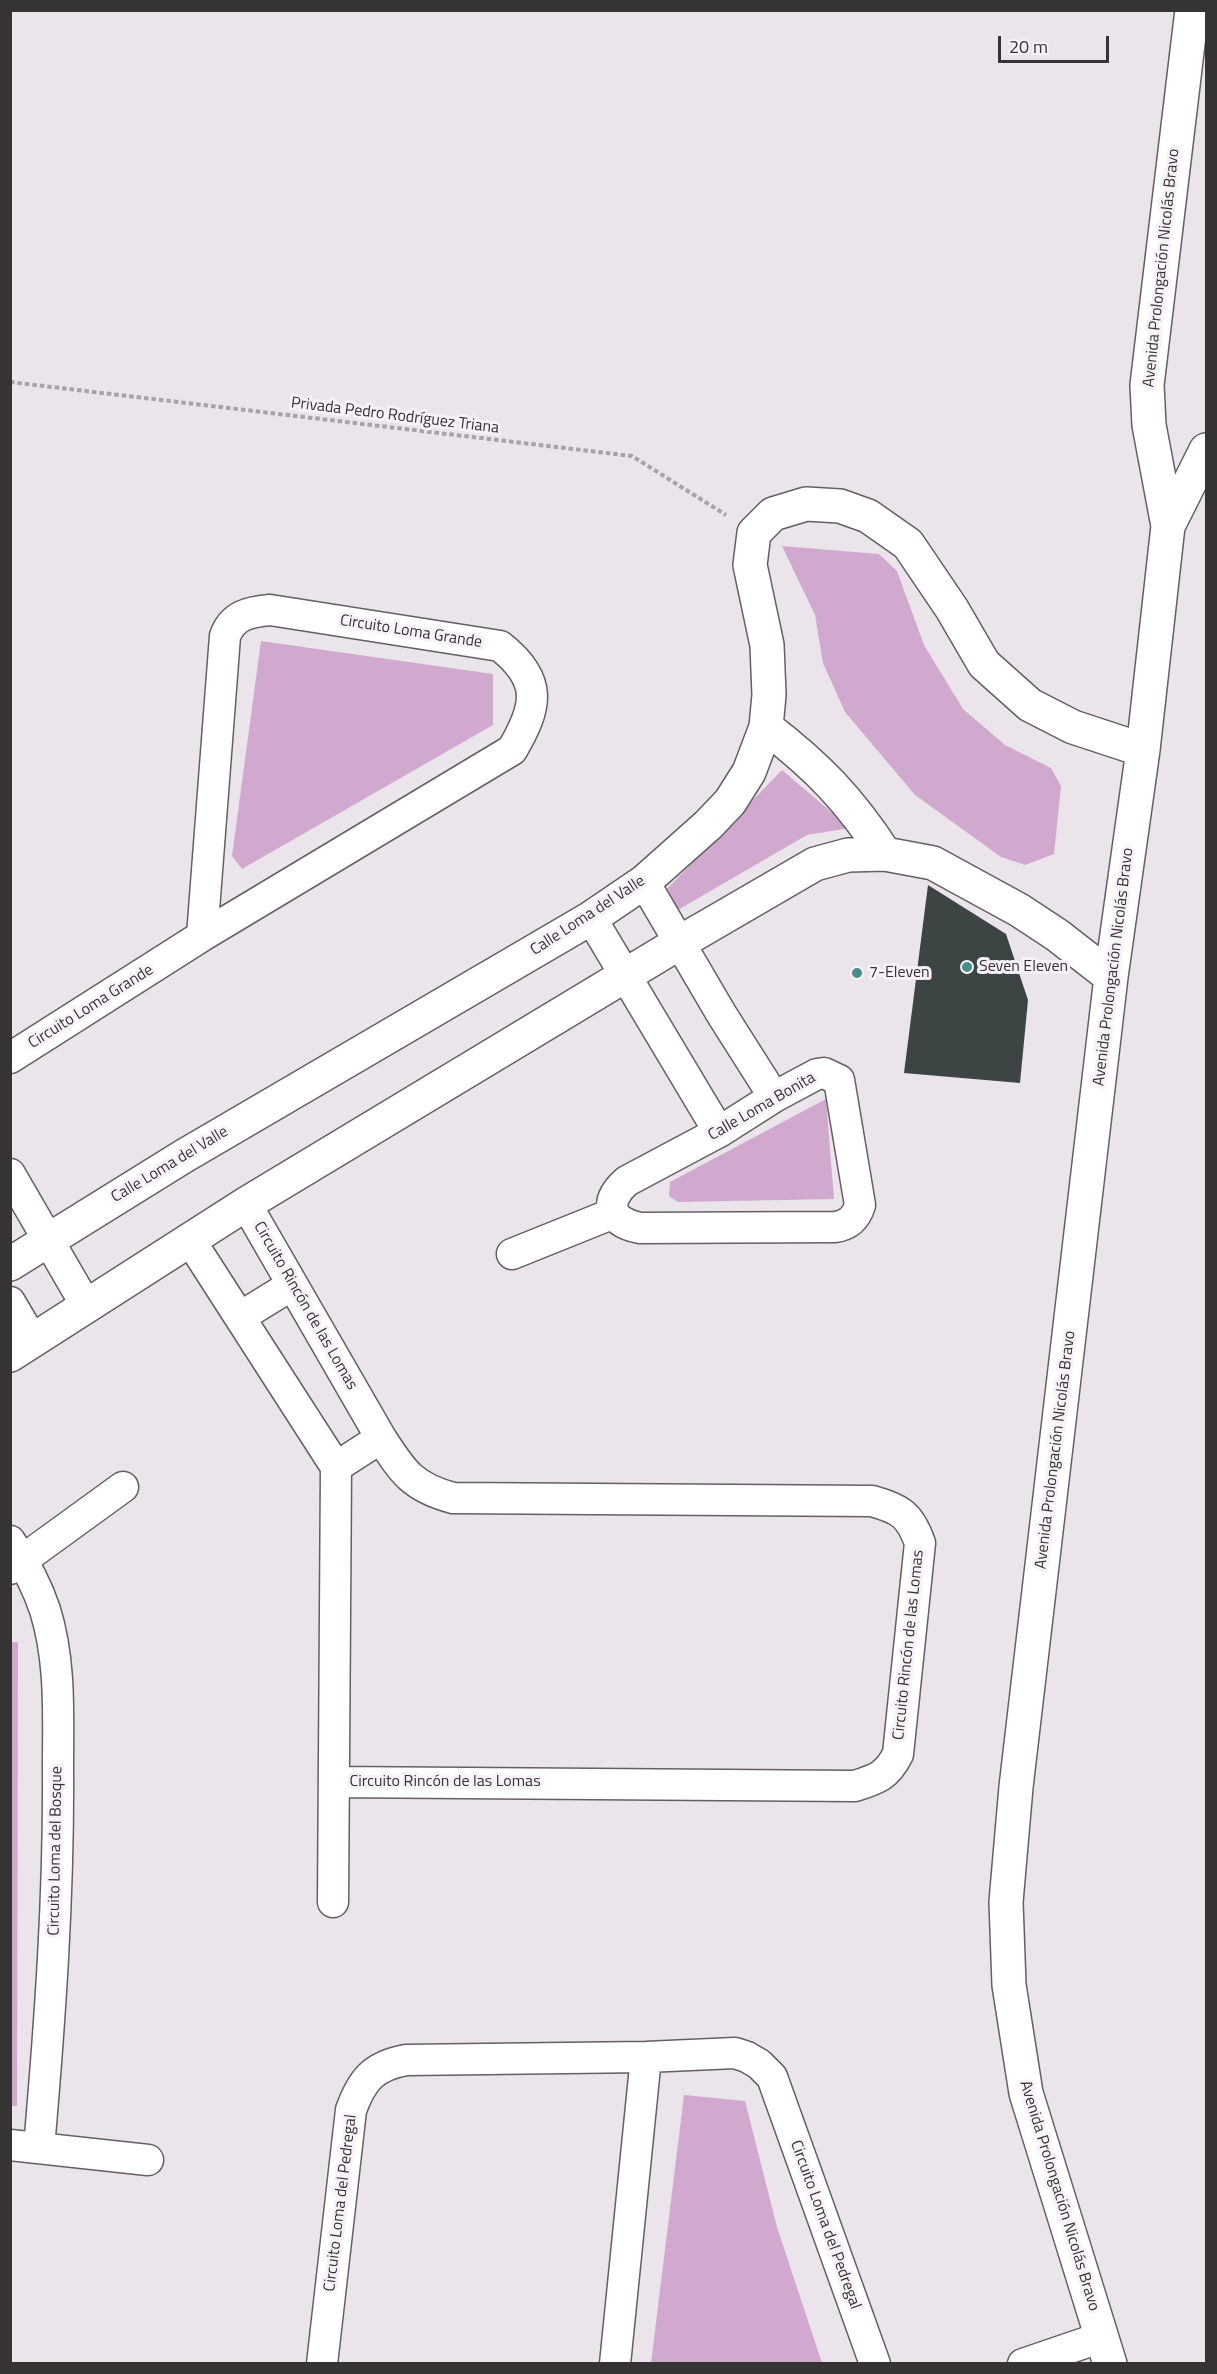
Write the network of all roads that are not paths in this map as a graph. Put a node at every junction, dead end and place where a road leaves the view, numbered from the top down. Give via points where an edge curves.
1 (1191, 10) edge
2 (1206, 450) edge
3 (1168, 526) junction
4 (766, 727) junction
5 (1143, 750) junction
6 (885, 854) junction
7 (644, 882) junction
8 (591, 918) junction
9 (202, 936) junction
10 (679, 943) junction
11 (626, 975) junction
12 (1111, 977) junction
13 (10, 1058) edge
14 (774, 1097) junction
15 (719, 1132) junction
16 (10, 1174) edge
17 (246, 1204) junction
18 (614, 1212) junction
19 (49, 1240) junction
20 (190, 1240) junction
21 (512, 1254) dead end
22 (10, 1264) edge
23 (292, 1285) junction
24 (10, 1302) edge
25 (87, 1307) junction
26 (240, 1317) junction
27 (22, 1348) edge
28 (381, 1438) junction
29 (336, 1467) junction
30 (123, 1487) dead end
31 (15, 1557) edge
32 (334, 1782) junction
33 (333, 1902) dead end
34 (646, 2057) junction
35 (25, 2147) edge
36 (148, 2160) dead end
37 (1106, 2350) edge
38 (322, 2364) edge
39 (615, 2364) edge
40 (875, 2364) edge
41 (1023, 2364) edge

1 - 3 street, Avenida Prolongación Nicolás Bravo via 1147,385 1149,425
2 - 3 street, Avenida Prolongación Nicolás Bravo
3 - 5 street, Avenida Prolongación Nicolás Bravo
4 - 5 street, Calle Loma del Valle via 767,645 750,565 754,533 772,514 806,504 840,506 868,516 908,544 984,664 1030,705 1072,727
4 - 6 street via 832,783
4 - 7 street, Calle Loma del Valle via 749,772 730,802
5 - 12 street, Avenida Prolongación Nicolás Bravo
6 - 10 street via 848,855 815,864
6 - 12 street via 933,863 975,884 1057,935
7 - 8 street, Calle Loma del Valle
7 - 10 street
8 - 11 street
8 - 19 street, Calle Loma del Valle via 184,1155
9 - 9 street, Circuito Loma Grande via 225,636 233,621 255,611 270,610 500,646 518,660 526,672 532,698 528,723 512,750
9 - 13 street, Circuito Loma Grande
10 - 11 street
10 - 14 street
11 - 15 street
11 - 17 street
12 - 37 street, Avenida Prolongación Nicolás Bravo via 1016,1787 1006,1902 1009,1985 1026,2093
14 - 15 street, Calle Loma Bonita
14 - 18 street, Calle Loma Bonita via 817,1074 831,1074 840,1080 860,1205 858,1213 845,1226 640,1228 627,1225
15 - 18 street, Calle Loma Bonita via 627,1181 613,1198
16 - 19 street
17 - 20 street
17 - 23 street, Circuito Rincón de las Lomas
18 - 21 street
19 - 22 street, Calle Loma del Valle
19 - 25 street
20 - 25 street
20 - 26 street
23 - 26 street
23 - 28 street, Circuito Rincón de las Lomas
24 - 27 street
25 - 27 street
26 - 29 street
28 - 29 street
28 - 32 street, Circuito Rincón de las Lomas via 414,1482 430,1492 453,1498 872,1501 902,1513 913,1524 920,1544 901,1737 891,1769 875,1780 855,1786
29 - 32 street, Circuito Rincón de las Lomas
30 - 31 street, Circuito Loma del Bosque
31 - 35 street, Circuito Loma del Bosque via 45,1610 57,1673 56,1905 50,2026
32 - 33 street, Circuito Rincón de las Lomas
34 - 38 street, Circuito Loma del Pedregal via 406,2060 374,2072 359,2088 351,2110
34 - 39 street
34 - 40 street, Circuito Loma del Pedregal via 723,2053 747,2057 772,2077
35 - 36 street, Circuito Loma del Bosque
37 - 41 street

